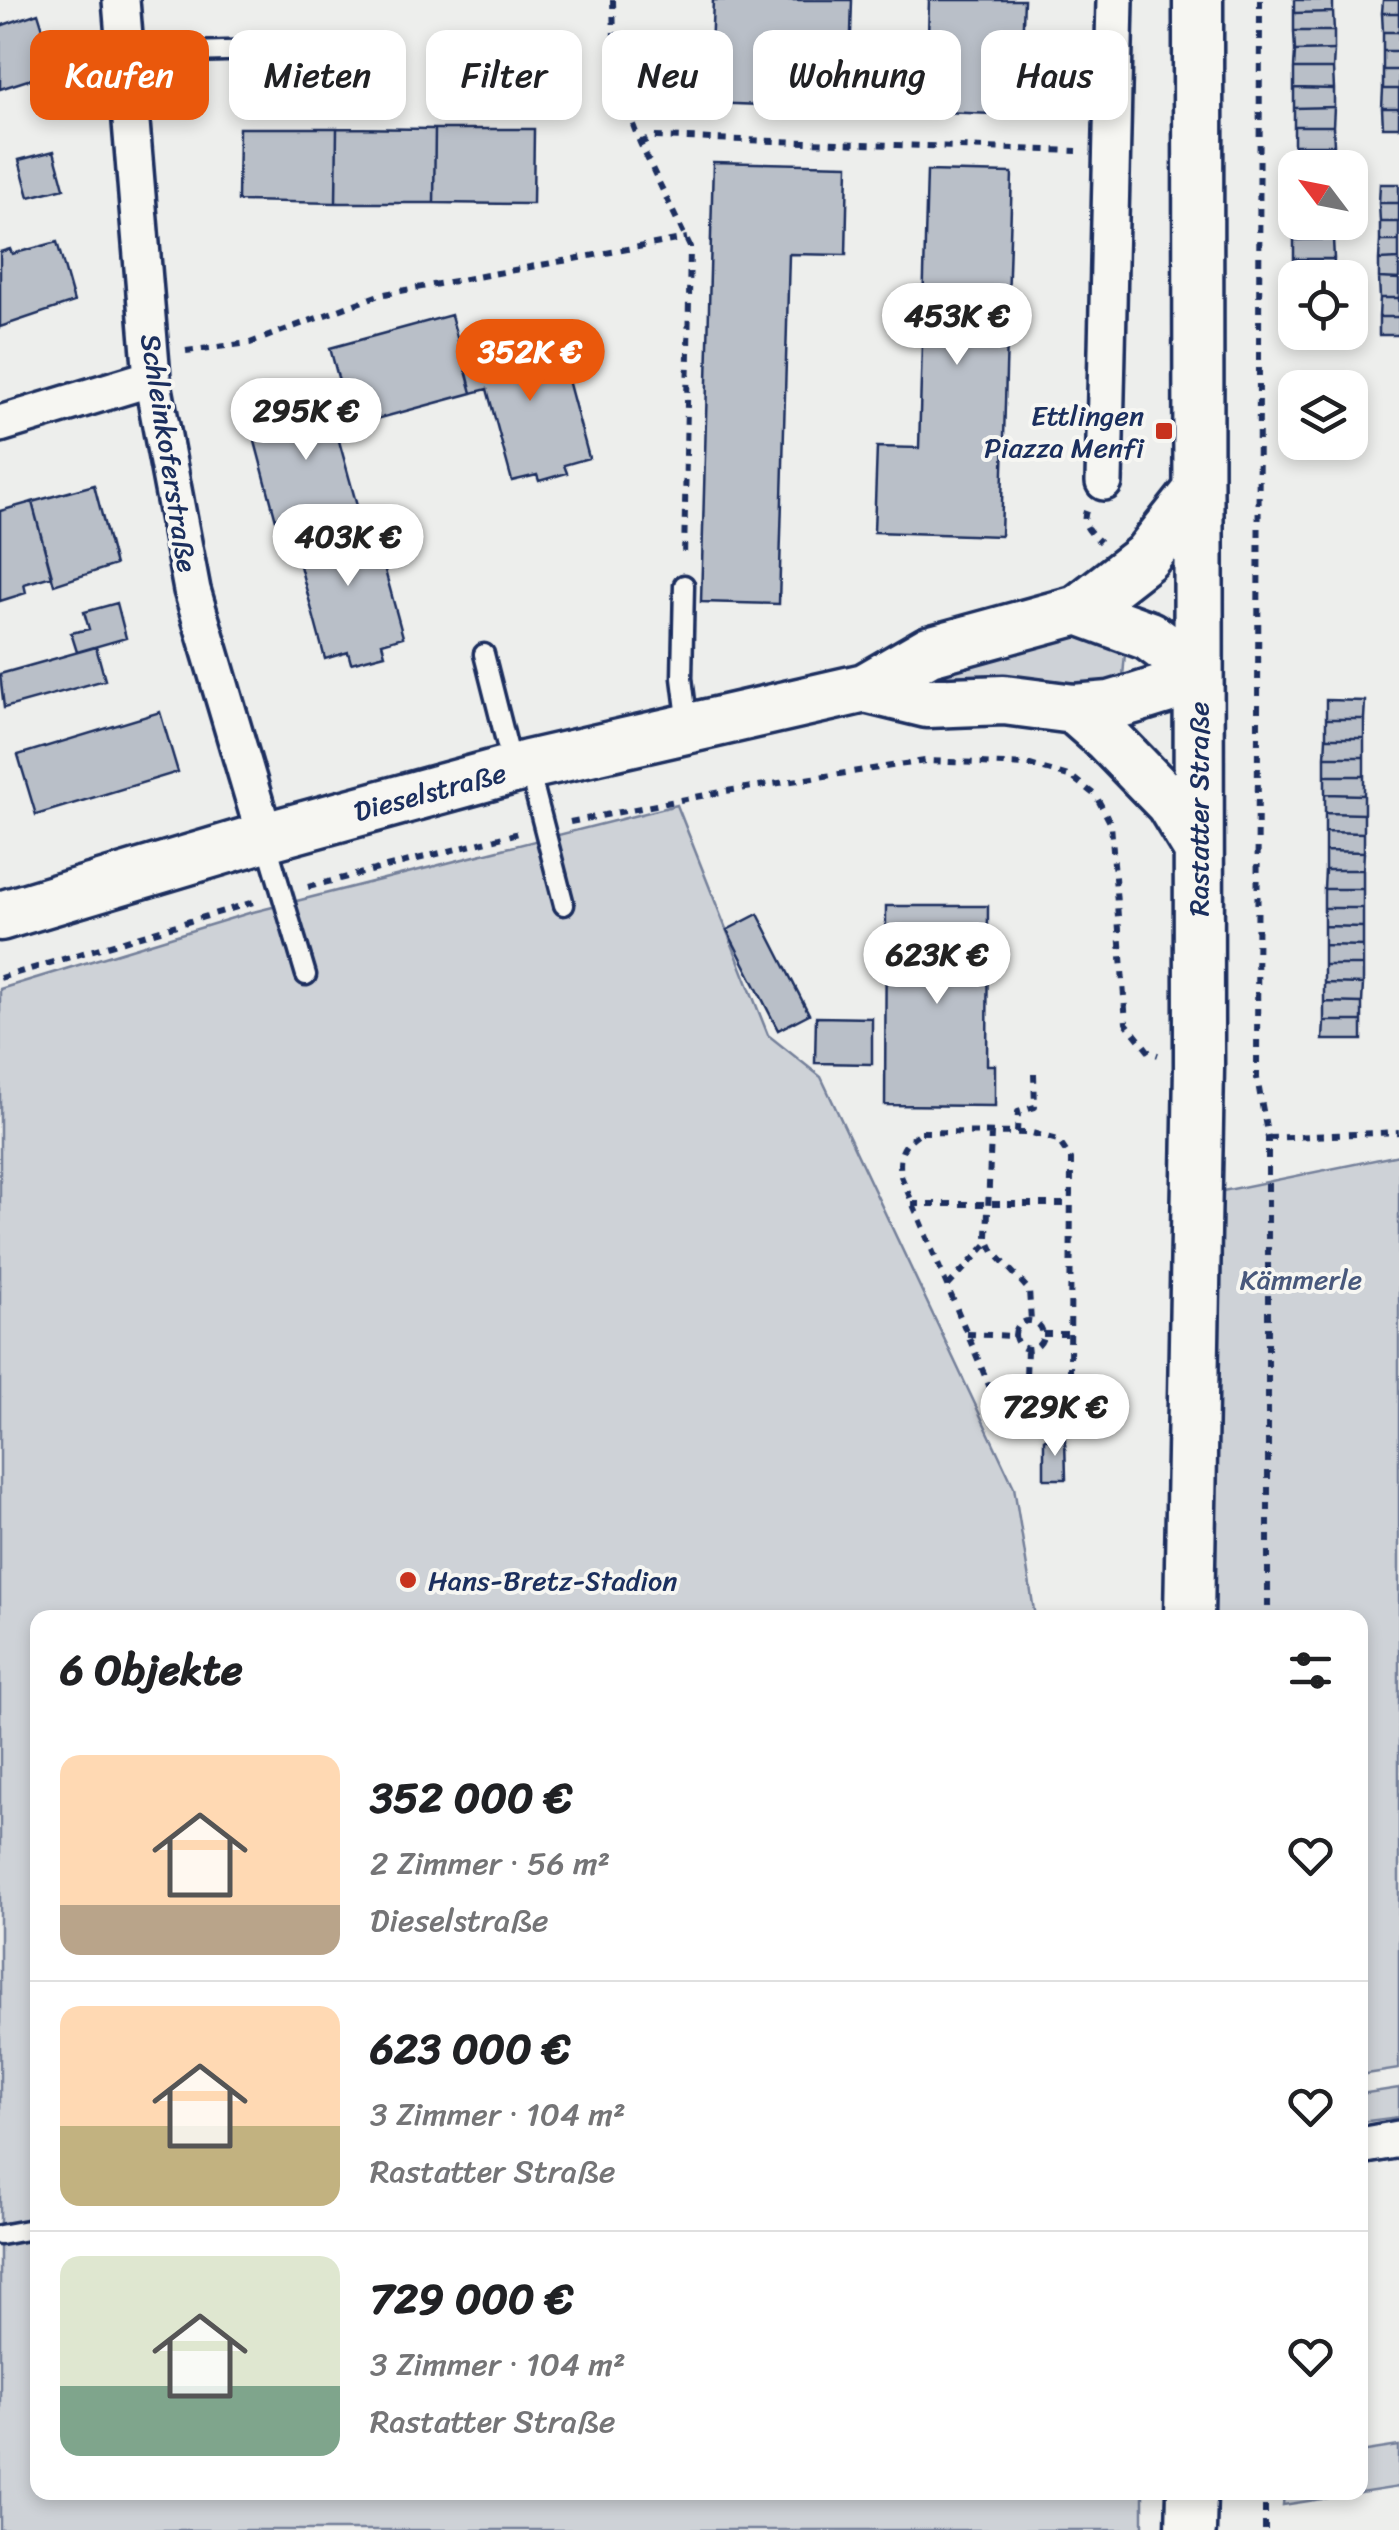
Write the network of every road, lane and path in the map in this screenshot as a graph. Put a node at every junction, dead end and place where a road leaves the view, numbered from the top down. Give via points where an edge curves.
1 (120, 0) edge
2 (613, 0) edge
3 (1115, 0) edge
4 (1198, 0) edge
5 (1260, 0) edge
6 (123, 30) edge
7 (131, 120) edge
8 (640, 142) junction
9 (1112, 152) junction
10 (686, 238) junction
11 (151, 367) junction
12 (0, 424) edge
13 (1104, 482) dead end
14 (1198, 491) junction
15 (684, 585) joint
16 (1078, 610) junction
17 (484, 654) dead end
18 (1197, 672) junction
19 (865, 688) junction
20 (1074, 709) junction
21 (688, 727) junction
22 (520, 767) junction
23 (544, 827) junction
24 (265, 837) junction
25 (1198, 850) junction
26 (283, 893) junction
27 (564, 905) dead end
28 (0, 916) edge
29 (306, 975) dead end
30 (0, 978) edge
31 (1200, 1066) junction
32 (1034, 1074) dead end
33 (1399, 1132) edge
34 (992, 1133) junction
35 (1017, 1133) junction
36 (1268, 1138) junction
37 (912, 1204) junction
38 (988, 1204) junction
39 (1071, 1204) junction
40 (989, 1242) junction
41 (948, 1286) junction
42 (1030, 1321) junction
43 (968, 1334) junction
44 (1043, 1334) junction
45 (1070, 1334) junction
46 (1014, 1336) junction
47 (1027, 1349) junction
48 (1025, 1405) junction
49 (1189, 1610) edge
50 (1268, 1610) edge
51 (1399, 2140) edge
52 (1368, 2145) edge
53 (30, 2229) edge
54 (0, 2235) edge
55 (1192, 2500) edge
56 (1265, 2500) edge
57 (1191, 2530) edge
58 (1265, 2530) edge

1 - 6 street, Schleinkoferstraße
2 - 8 path via 615,78
3 - 9 street
4 - 14 street, Rastatter Straße
5 - 36 path via 1256,1078
7 - 11 street, Schleinkoferstraße
8 - 9 path via 654,137
8 - 10 path
9 - 13 street
10 - 11 path via 379,295 250,342
10 - 15 path
11 - 12 street
11 - 24 street, Schleinkoferstraße via 192,590
14 - 16 street, Dieselstraße via 1146,557
14 - 18 street, Rastatter Straße
15 - 21 lane
16 - 18 street via 1149,636
16 - 19 street, Dieselstraße via 928,651
17 - 22 lane
18 - 20 street, Dieselstraße via 1110,706
18 - 25 street, Rastatter Straße
19 - 20 street, Dieselstraße via 927,703 1004,700
19 - 21 street, Dieselstraße
20 - 25 street via 1170,803
21 - 22 street, Dieselstraße
22 - 23 lane
22 - 24 street, Dieselstraße
23 - 26 path
23 - 27 lane
23 - 31 path via 925,761 1030,765 1072,776 1096,796 1111,824 1126,1023 1149,1052
24 - 26 lane
24 - 28 street, Dieselstraße
25 - 31 street, Rastatter Straße
26 - 29 lane
26 - 30 path
31 - 49 street, Rastatter Straße
32 - 35 path via 1035,1107 1018,1112
33 - 36 path
34 - 35 path
34 - 37 path via 921,1132 906,1142 899,1158
34 - 38 path
35 - 39 path via 1058,1140 1071,1160
36 - 50 path
37 - 38 path
37 - 41 path
38 - 39 path
38 - 40 path
39 - 45 path
40 - 41 path
40 - 42 path via 1029,1290
41 - 43 path
42 - 44 path
42 - 46 path
43 - 46 path
43 - 48 path via 994,1395 1002,1403
44 - 45 path
44 - 47 path via 1039,1345
45 - 48 path via 1064,1394 1053,1404
46 - 47 path
47 - 48 path
51 - 52 street
53 - 54 lane
55 - 57 street
56 - 58 path

